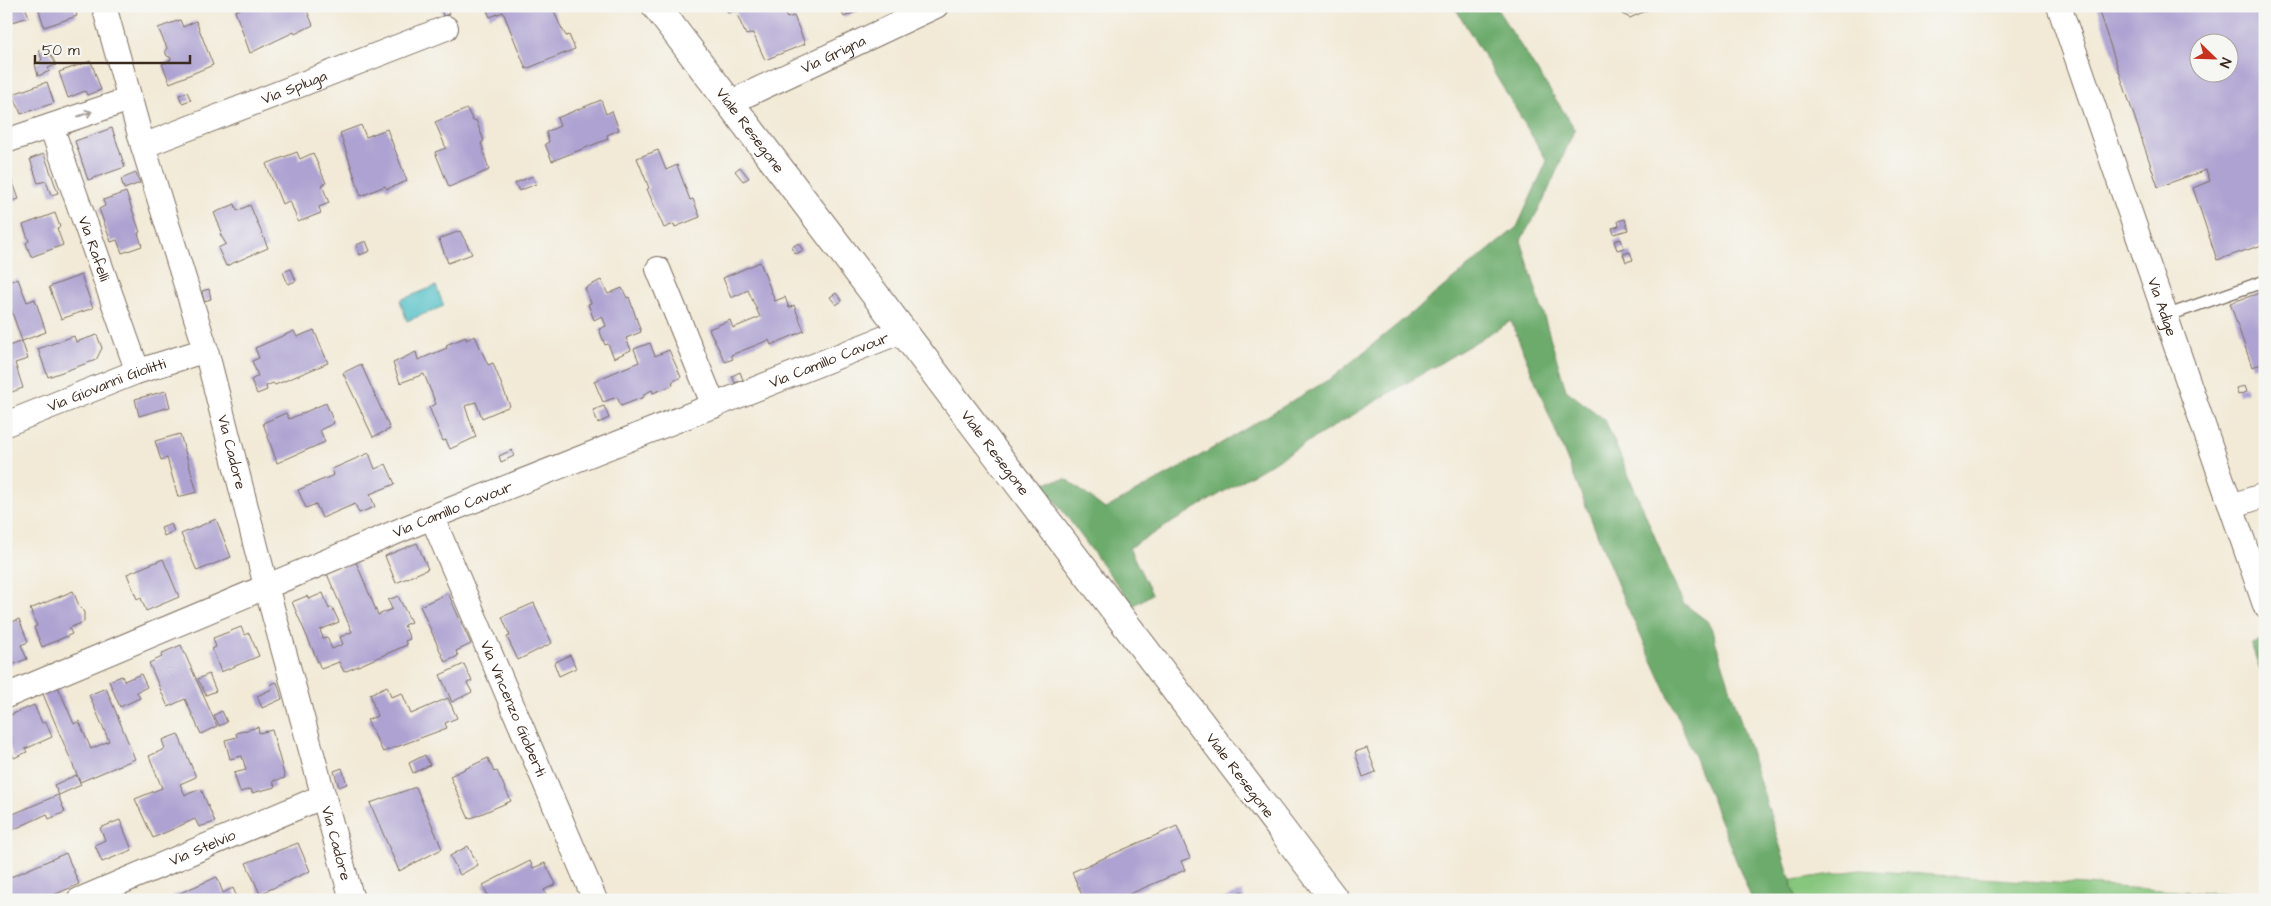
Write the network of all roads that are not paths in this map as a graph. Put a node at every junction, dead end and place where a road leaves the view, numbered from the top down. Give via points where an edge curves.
1 (104, 6) edge
2 (656, 6) edge
3 (936, 6) edge
4 (2060, 6) edge
5 (446, 28) dead end
6 (130, 99) junction
7 (729, 103) junction
8 (51, 126) junction
9 (6, 142) edge
10 (143, 146) junction
11 (658, 269) dead end
12 (2265, 281) edge
13 (2166, 316) junction
14 (902, 331) junction
15 (206, 350) junction
16 (136, 372) junction
17 (714, 406) junction
18 (6, 424) edge
19 (2265, 495) edge
20 (2231, 506) junction
21 (432, 517) junction
22 (266, 586) junction
23 (2265, 605) edge
24 (6, 696) edge
25 (324, 796) junction
26 (79, 900) edge
27 (352, 900) edge
28 (594, 900) edge
29 (1336, 900) edge

1 - 6 street, Via Cadore
2 - 7 street, Viale Resegone
3 - 7 street, Via Grigna
4 - 13 street, Via Adige
5 - 10 street, Via Spluga
8 -> 6 street
6 - 10 street, Via Cadore
7 - 14 street, Viale Resegone
8 - 9 street
8 - 16 street, Via Rafelli
10 - 15 street, Via Cadore
11 - 17 street
12 - 13 lane
13 - 20 street, Via Adige
14 - 17 street, Via Camillo Cavour
14 - 29 street, Viale Resegone
15 - 16 street, Via Giovanni Giolitti
15 - 22 street, Via Cadore
16 - 18 street, Via Giovanni Giolitti
17 - 21 street, Via Camillo Cavour
19 - 20 street
20 - 23 street, Via Adige
21 - 22 street, Via Camillo Cavour
21 - 28 street, Via Vincenzo Gioberti
22 - 24 street, Via Camillo Cavour
22 - 25 street, Via Cadore
25 - 26 street, Via Stelvio
25 - 27 street, Via Cadore

